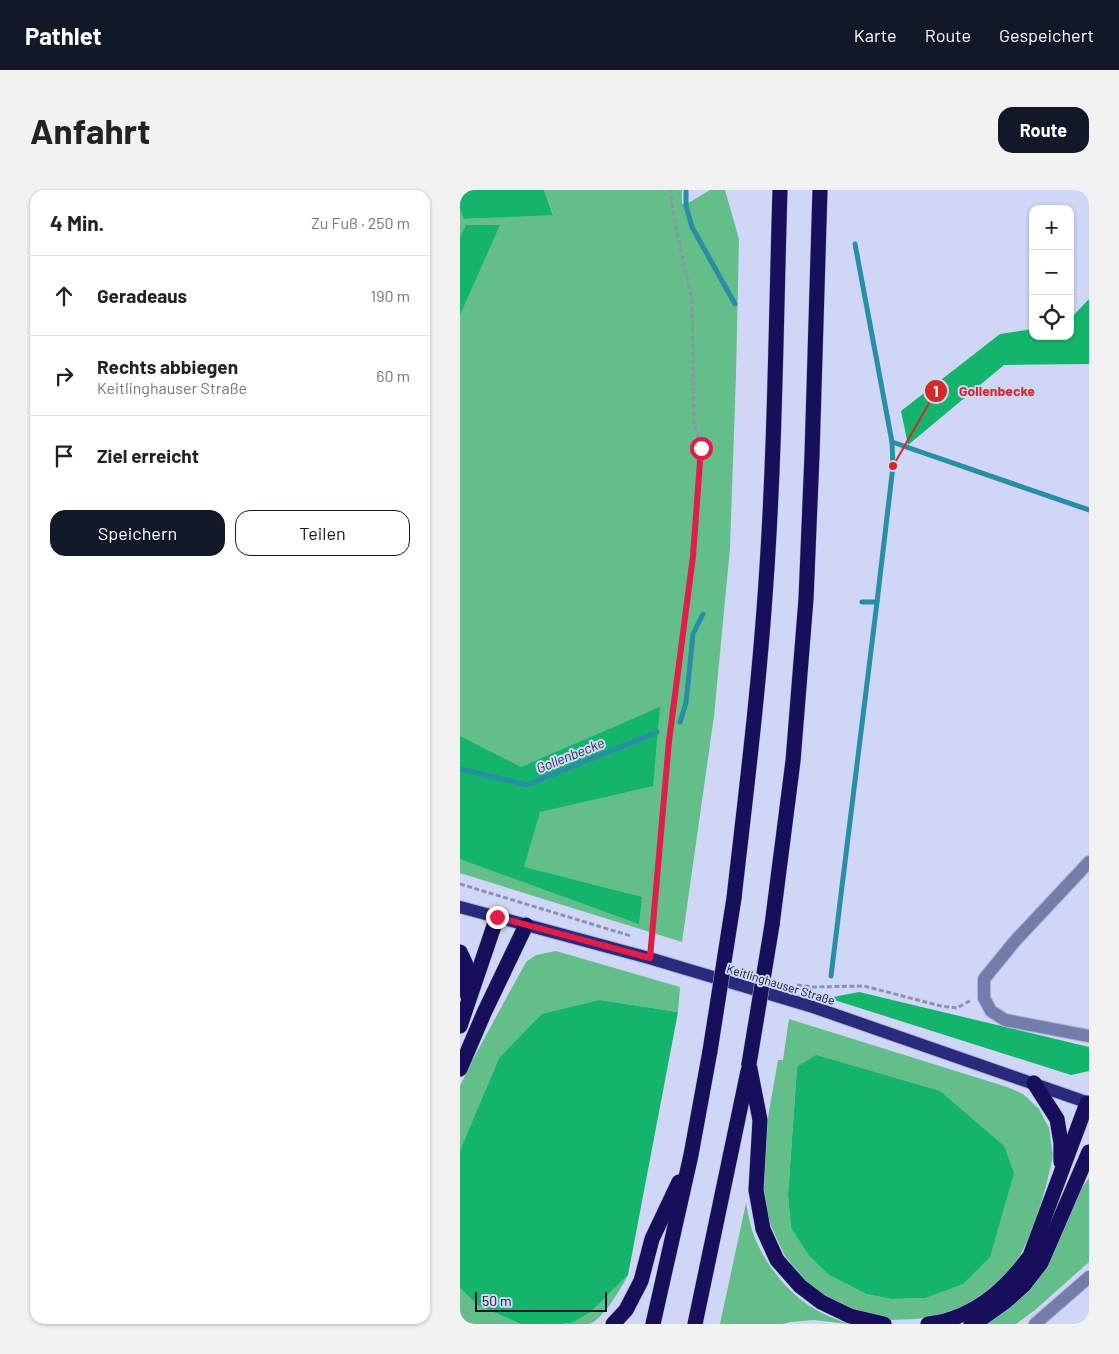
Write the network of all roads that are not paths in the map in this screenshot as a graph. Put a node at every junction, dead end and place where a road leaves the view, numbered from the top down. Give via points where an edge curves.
1 (780, 190) edge
2 (820, 190) edge
3 (1089, 862) edge
4 (460, 907) edge
5 (497, 917) junction
6 (526, 925) junction
7 (460, 952) edge
8 (468, 1006) junction
9 (460, 1026) edge
10 (1089, 1036) edge
11 (749, 1064) junction
12 (460, 1069) edge
13 (1034, 1083) junction
14 (1088, 1102) edge
15 (1089, 1152) edge
16 (691, 1155) junction
17 (1086, 1167) edge
18 (1061, 1171) junction
19 (1089, 1277) edge
20 (613, 1324) edge
21 (653, 1324) edge
22 (695, 1324) edge
23 (884, 1324) edge
24 (928, 1324) edge
25 (971, 1324) edge
26 (1035, 1324) edge

1 - 16 highway, bridge via 773,451 757,695 734,898
2 - 11 highway, bridge via 806,599 793,761 772,925
3 - 10 street via 984,979 984,998 992,1011 1005,1020
4 - 5 main road, Keitlinghauser Straße
5 - 6 main road, Keitlinghauser Straße
5 - 8 highway
6 - 12 highway
6 - 13 main road, Keitlinghauser Straße via 813,1007
7 - 8 highway via 466,965
8 - 9 highway
11 - 22 highway
11 - 23 highway via 760,1120 756,1190 763,1229 777,1260 800,1286 821,1302 850,1316
13 - 14 main road, Keitlinghauser Straße
13 - 18 highway via 1057,1119
14 - 18 highway
15 - 17 highway
16 - 20 highway via 652,1239 641,1282 626,1310
16 - 21 highway
17 - 25 highway via 1041,1263 1006,1302
18 - 24 highway via 1030,1256 1015,1276 974,1309 950,1320
19 - 26 street

